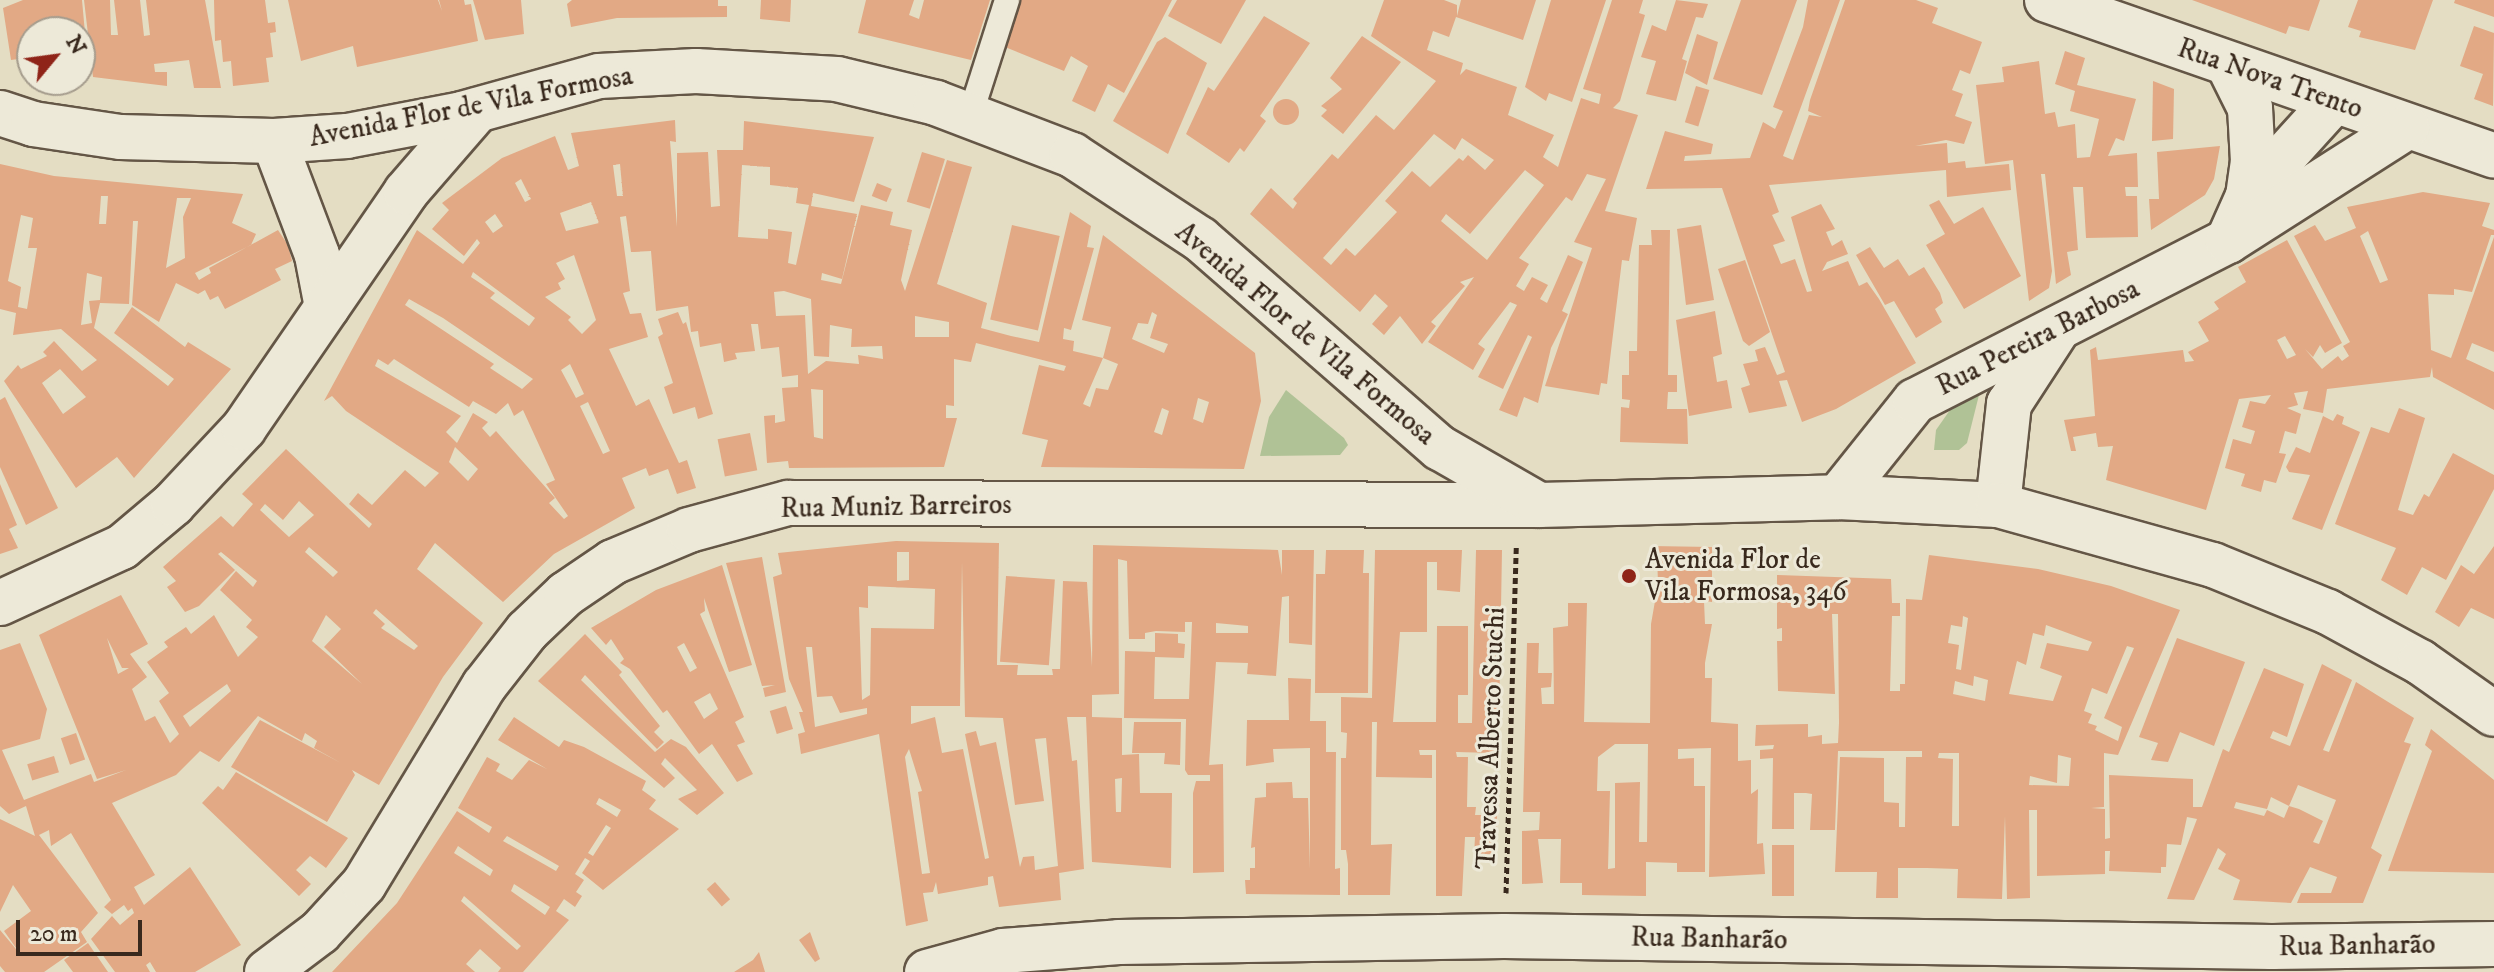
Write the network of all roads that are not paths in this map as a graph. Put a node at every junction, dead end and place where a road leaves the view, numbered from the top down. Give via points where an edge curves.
1 (1007, 0) edge
2 (2047, 0) edge
3 (2229, 66) junction
4 (2334, 101) junction
5 (477, 110) junction
6 (0, 113) edge
7 (970, 116) junction
8 (2407, 127) junction
9 (274, 141) junction
10 (2494, 156) edge
11 (2248, 196) junction
12 (2228, 241) junction
13 (327, 307) junction
14 (2057, 330) junction
15 (1838, 497) junction
16 (1529, 505) junction
17 (1998, 505) junction
18 (0, 603) edge
19 (2494, 714) edge
20 (2494, 944) edge
21 (267, 972) edge
22 (927, 972) edge

1 - 7 lane
2 - 3 street, Rua Nova Trento
3 - 4 street, Rua Nova Trento
3 - 11 street via 2250,108 2253,161
4 - 8 street, Rua Nova Trento
4 - 11 street
5 - 7 street, Avenida Flor de Vila Formosa via 599,76 696,71 837,79
5 - 9 street, Avenida Flor de Vila Formosa via 347,136
5 - 13 street via 406,192
6 - 9 street, Avenida Flor de Vila Formosa via 33,124 120,137
7 - 16 street, Avenida Flor de Vila Formosa via 1072,155 1200,239 1440,448
8 - 10 street, Rua Nova Trento
8 - 12 street, Rua Pereira Barbosa
9 - 13 street via 312,241
11 - 12 street
12 - 14 street, Rua Pereira Barbosa
13 - 18 street via 244,428 173,504 122,547
14 - 15 street, Rua Pereira Barbosa via 1998,355 1915,401
14 - 17 street via 2009,404
15 - 16 street
15 - 17 street
16 - 21 street, Rua Muniz Barreiros via 788,503 689,530 613,562 566,594 527,631 484,686 364,884 320,932
17 - 19 street via 2213,565 2328,612 2420,662
20 - 22 street, Rua Banharão via 2272,947 1504,936 1119,942 1003,951

